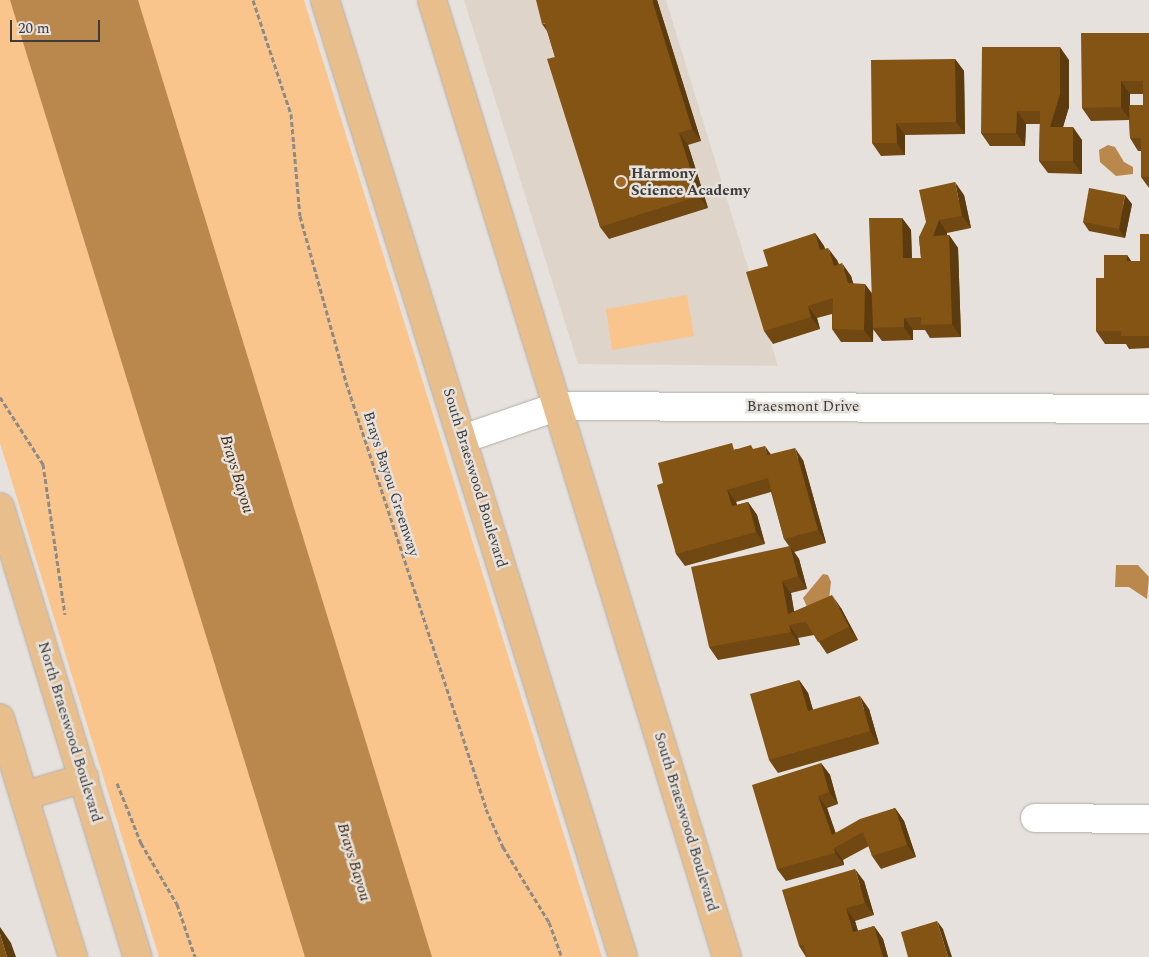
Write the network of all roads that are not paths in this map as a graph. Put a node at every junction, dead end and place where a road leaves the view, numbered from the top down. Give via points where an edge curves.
1 (325, 0) edge
2 (432, 0) edge
3 (559, 406) junction
4 (1149, 409) edge
5 (463, 439) junction
6 (0, 507) edge
7 (0, 718) edge
8 (84, 778) junction
9 (24, 796) junction
10 (1035, 818) dead end
11 (1149, 819) edge
12 (73, 957) edge
13 (138, 957) edge
14 (623, 957) edge
15 (727, 957) edge

1 - 5 main road, South Braeswood Boulevard
2 - 3 main road, South Braeswood Boulevard
3 - 4 street, Braesmont Drive
3 - 5 street, Braesmont Drive
3 - 15 main road, South Braeswood Boulevard
5 - 14 main road, South Braeswood Boulevard
6 - 8 main road, North Braeswood Boulevard
7 - 9 main road
8 - 9 main road
8 - 13 main road, North Braeswood Boulevard
9 - 12 main road
10 - 11 street

